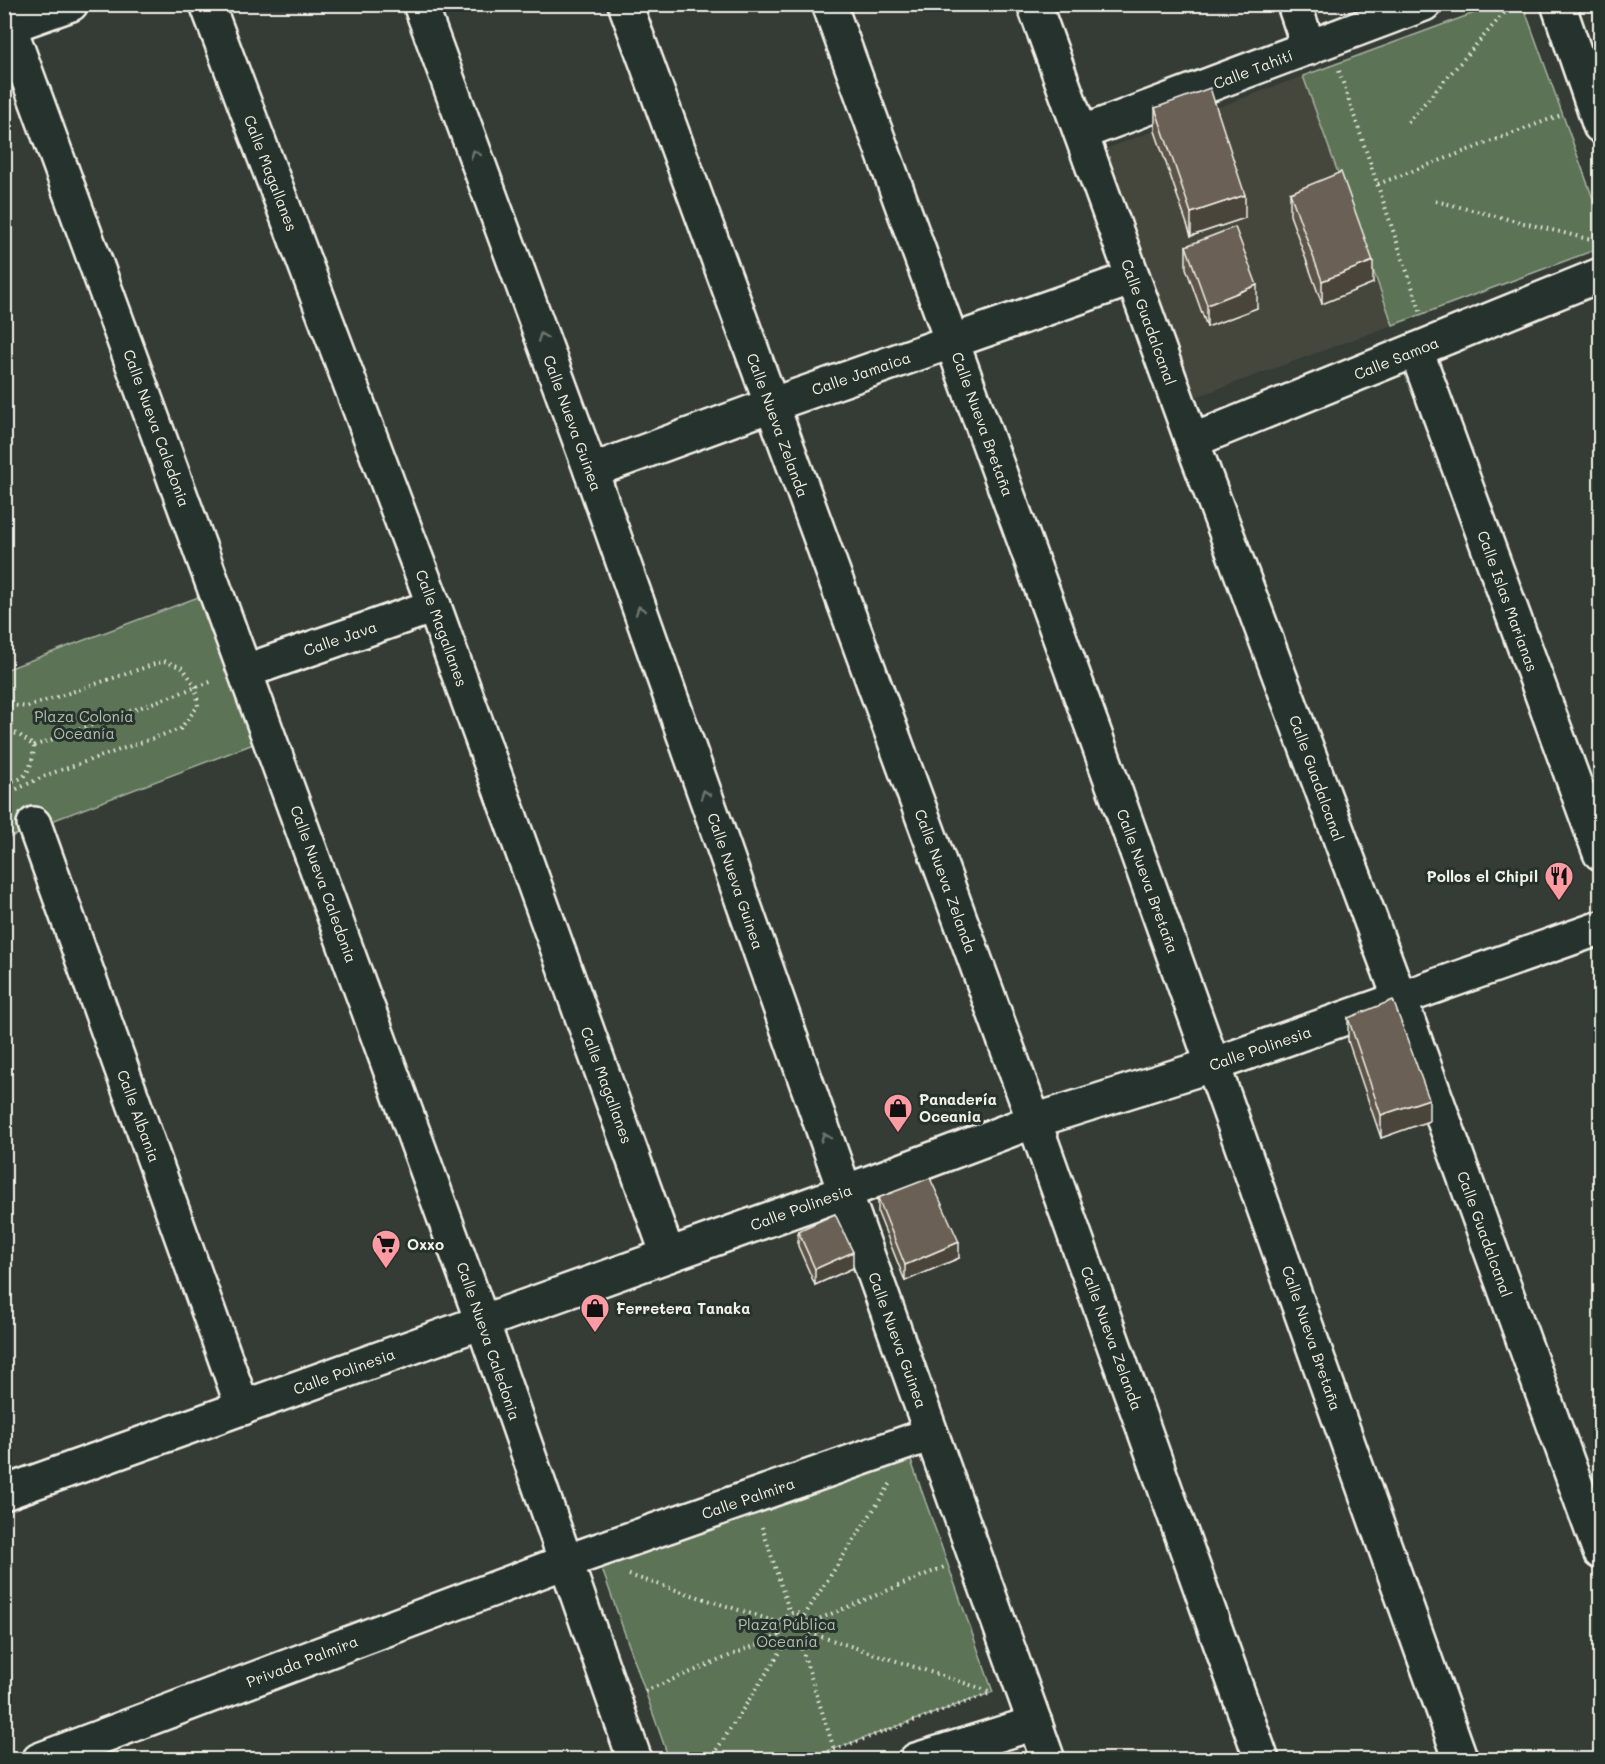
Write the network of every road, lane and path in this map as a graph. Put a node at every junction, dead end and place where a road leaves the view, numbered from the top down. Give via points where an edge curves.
1 (71, 4) edge
2 (207, 4) edge
3 (420, 4) edge
4 (625, 4) edge
5 (829, 4) edge
6 (1034, 4) edge
7 (1294, 4) edge
8 (1424, 4) edge
9 (1512, 4) edge
10 (1558, 4) edge
11 (6, 22) edge
12 (1310, 48) junction
13 (1600, 120) edge
14 (1408, 122) dead end
15 (1081, 133) junction
16 (1378, 184) junction
17 (1437, 201) dead end
18 (1600, 242) edge
19 (1600, 275) edge
20 (1133, 278) junction
21 (953, 341) junction
22 (1416, 350) junction
23 (771, 405) junction
24 (1191, 441) junction
25 (591, 471) junction
26 (434, 606) junction
27 (234, 675) junction
28 (196, 687) junction
29 (4, 704) edge
30 (4, 735) edge
31 (34, 746) junction
32 (4, 779) edge
33 (20, 779) junction
34 (22, 787) junction
35 (4, 795) edge
36 (34, 824) dead end
37 (1600, 853) edge
38 (1600, 928) edge
39 (1400, 999) junction
40 (1215, 1064) junction
41 (1034, 1121) junction
42 (845, 1192) junction
43 (668, 1255) junction
44 (482, 1321) junction
45 (243, 1408) junction
46 (931, 1434) junction
47 (897, 1474) dead end
48 (4, 1493) edge
49 (760, 1520) dead end
50 (1600, 1552) edge
51 (565, 1562) junction
52 (948, 1565) dead end
53 (623, 1573) dead end
54 (790, 1613) junction
55 (804, 1616) junction
56 (780, 1623) junction
57 (809, 1623) junction
58 (810, 1633) junction
59 (780, 1635) junction
60 (786, 1643) junction
61 (800, 1643) junction
62 (989, 1682) dead end
63 (643, 1692) dead end
64 (993, 1692) junction
65 (1035, 1723) junction
66 (834, 1749) junction
67 (39, 1760) edge
68 (635, 1760) edge
69 (710, 1760) edge
70 (806, 1760) edge
71 (916, 1760) edge
72 (1048, 1760) edge
73 (1262, 1760) edge
74 (1461, 1760) edge

1 - 11 street
2 - 26 street, Calle Magallanes
25 -> 3 street, Calle Nueva Guinea
4 - 23 street, Calle Nueva Zelanda
5 - 21 street, Calle Nueva Bretaña
6 - 15 street, Calle Guadalcanal
7 - 12 street
8 - 12 street, Calle Tahití
9 - 14 path
10 - 13 street
11 - 27 street, Calle Nueva Caledonia
12 - 15 street, Calle Tahití
12 - 16 path via 1336,64
13 - 16 path via 1563,114
15 - 20 street, Calle Guadalcanal
16 - 22 path via 1422,314
17 - 18 path
19 - 22 street, Calle Samoa
20 - 21 street, Calle Jamaica
20 - 24 street, Calle Guadalcanal
21 - 23 street, Calle Jamaica
21 - 40 street, Calle Nueva Bretaña
22 - 24 street, Calle Samoa
22 - 37 street, Calle Islas Marianas
23 - 25 street, Calle Jamaica
23 - 41 street, Calle Nueva Zelanda
24 - 39 street, Calle Guadalcanal
42 -> 25 street, Calle Nueva Guinea
26 - 27 street, Calle Java
26 - 43 street, Calle Magallanes
27 - 28 path
27 - 44 street, Calle Nueva Caledonia
28 - 29 path via 183,668 164,661 27,707
28 - 31 path
28 - 34 path via 198,706 180,729
30 - 31 path via 18,735
31 - 33 path via 29,770
32 - 33 path
33 - 34 path
34 - 35 path
36 - 45 street, Calle Albania
38 - 39 street, Calle Polinesia
39 - 40 street, Calle Polinesia
39 - 50 street, Calle Guadalcanal
40 - 41 street, Calle Polinesia
40 - 74 street, Calle Nueva Bretaña
41 - 42 street, Calle Polinesia
41 - 73 street, Calle Nueva Zelanda
42 - 43 street, Calle Polinesia
42 - 46 street, Calle Nueva Guinea
43 - 44 street, Calle Polinesia
44 - 45 street, Calle Polinesia
44 - 51 street, Calle Nueva Caledonia
45 - 48 street, Calle Polinesia
46 - 51 street, Calle Palmira
46 - 65 street, Calle Nueva Guinea
47 - 55 path
49 - 54 path
51 - 67 street, Privada Palmira
51 - 68 street, Calle Nueva Caledonia
52 - 57 path
53 - 56 path
54 - 55 path
54 - 56 path
55 - 57 path
56 - 59 path
57 - 58 path
58 - 61 path
58 - 64 path
59 - 60 path
59 - 63 path
60 - 61 path
60 - 69 path
61 - 66 path
62 - 64 path
64 - 66 path
65 - 71 street
65 - 72 street, Calle Nueva Guinea
66 - 70 path

